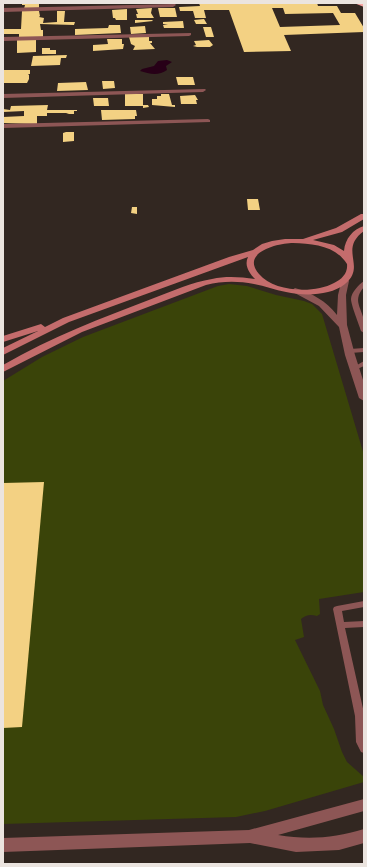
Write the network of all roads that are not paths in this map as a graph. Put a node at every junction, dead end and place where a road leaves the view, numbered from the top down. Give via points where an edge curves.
1 (357, 3) edge
2 (173, 5) dead end
3 (364, 5) edge
4 (3, 10) edge
5 (189, 34) dead end
6 (3, 39) edge
7 (203, 90) dead end
8 (3, 96) edge
9 (208, 121) dead end
10 (3, 126) edge
11 (364, 216) edge
12 (363, 229) edge
13 (298, 240) junction
14 (256, 252) junction
15 (349, 260) junction
16 (345, 281) junction
17 (364, 283) edge
18 (267, 284) junction
19 (295, 291) junction
20 (66, 320) junction
21 (343, 326) junction
22 (364, 331) edge
23 (3, 339) edge
24 (364, 350) edge
25 (350, 351) junction
26 (3, 352) edge
27 (364, 363) edge
28 (355, 368) junction
29 (3, 369) edge
30 (364, 398) edge
31 (364, 604) edge
32 (364, 624) edge
33 (340, 625) junction
34 (362, 716) edge
35 (364, 749) edge
36 (364, 805) edge
37 (364, 836) edge
38 (249, 837) junction
39 (3, 846) edge

1 - 3 highway
2 - 4 street
5 - 6 street
7 - 8 street
9 - 10 street
11 - 13 main road via 339,230
12 - 15 main road via 349,241
13 - 14 main road via 274,243
13 - 15 main road via 329,246
14 - 18 main road via 250,260 250,268 256,277
14 - 20 main road
15 - 16 main road via 352,267
16 - 19 main road via 324,290
16 - 21 street via 341,299
17 - 22 lane via 354,299
18 - 19 main road
18 - 29 main road via 236,279 217,280 196,286 106,318
19 - 21 street via 325,305
20 - 23 main road
20 - 26 main road
21 - 25 street
24 - 25 lane
25 - 28 street
27 - 28 lane
28 - 30 street
31 - 33 lane via 337,609
32 - 33 lane
33 - 34 lane
34 - 35 lane via 361,742
36 - 38 street
37 - 38 street via 339,843 296,844
38 - 39 street

